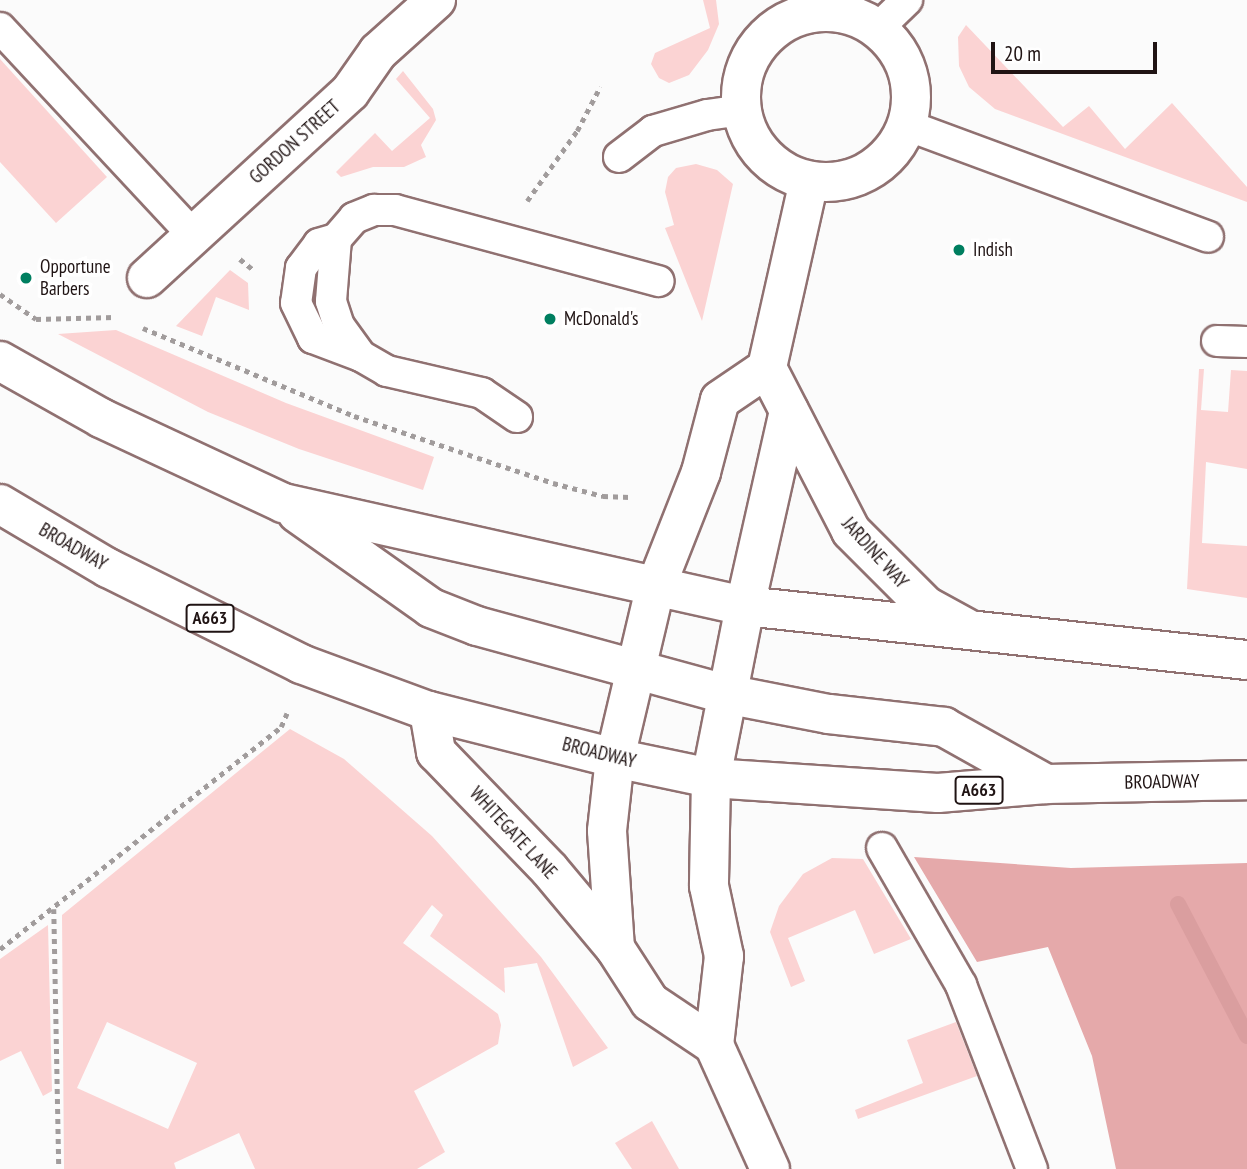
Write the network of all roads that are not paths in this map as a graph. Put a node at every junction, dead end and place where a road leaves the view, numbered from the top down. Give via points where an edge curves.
1 (436, 0) edge
2 (907, 0) edge
3 (772, 13) edge
4 (0, 28) edge
5 (877, 29) junction
6 (741, 110) junction
7 (906, 125) junction
8 (619, 157) dead end
9 (810, 181) junction
10 (192, 234) junction
11 (1208, 237) dead end
12 (147, 278) dead end
13 (659, 281) dead end
14 (1217, 341) dead end
15 (1247, 342) edge
16 (0, 361) edge
17 (767, 368) junction
18 (789, 411) junction
19 (517, 417) dead end
20 (283, 503) junction
21 (0, 504) edge
22 (656, 589) junction
23 (745, 606) junction
24 (971, 631) junction
25 (1247, 660) edge
26 (635, 670) junction
27 (726, 694) junction
28 (429, 711) junction
29 (615, 758) junction
30 (711, 778) junction
31 (1247, 780) edge
32 (1046, 784) junction
33 (882, 848) dead end
34 (615, 948) junction
35 (714, 1045) junction
36 (766, 1168) edge
37 (1032, 1169) edge

1 - 10 main road, GORDON STREET via 378,52 350,92
2 - 5 lane
3 - 5 main road via 817,12 859,18
3 - 6 main road via 747,63
4 - 10 lane
5 - 7 main road via 894,45 911,87
6 - 8 lane via 653,131
6 - 9 main road via 762,155 782,170
7 - 9 main road via 900,141 873,168 851,178
7 - 11 lane
9 - 17 main road
10 - 12 main road, GORDON STREET
13 - 19 lane via 395,210 374,209 354,218 336,239 331,301 339,326 361,356 387,371 482,393
14 - 15 lane
16 - 20 main road via 101,418
17 - 18 main road, JARDINE WAY
17 - 22 main road via 720,400 701,472
18 - 23 main road
18 - 24 main road, JARDINE WAY via 851,531 926,606
20 - 22 main road
20 - 26 main road via 431,608 477,626
21 - 28 main road, BROADWAY / A663 via 108,568 301,664
22 - 23 main road
22 - 26 main road, WHITEGATE LANE
23 - 24 main road
23 - 27 main road
24 - 25 main road
26 - 27 main road
26 - 29 main road, WHITEGATE LANE
27 - 30 main road
27 - 32 main road via 944,727
28 - 29 main road, BROADWAY / A663
28 - 34 main road, WHITEGATE LANE via 436,752
29 - 30 main road, BROADWAY / A663
29 - 34 main road, WHITEGATE LANE via 607,831
30 - 32 main road, BROADWAY / A663 via 938,793
30 - 35 main road via 709,886 724,956
31 - 32 main road, BROADWAY / A663
33 - 37 lane via 961,985
34 - 35 main road, WHITEGATE LANE via 650,1002
35 - 36 main road

